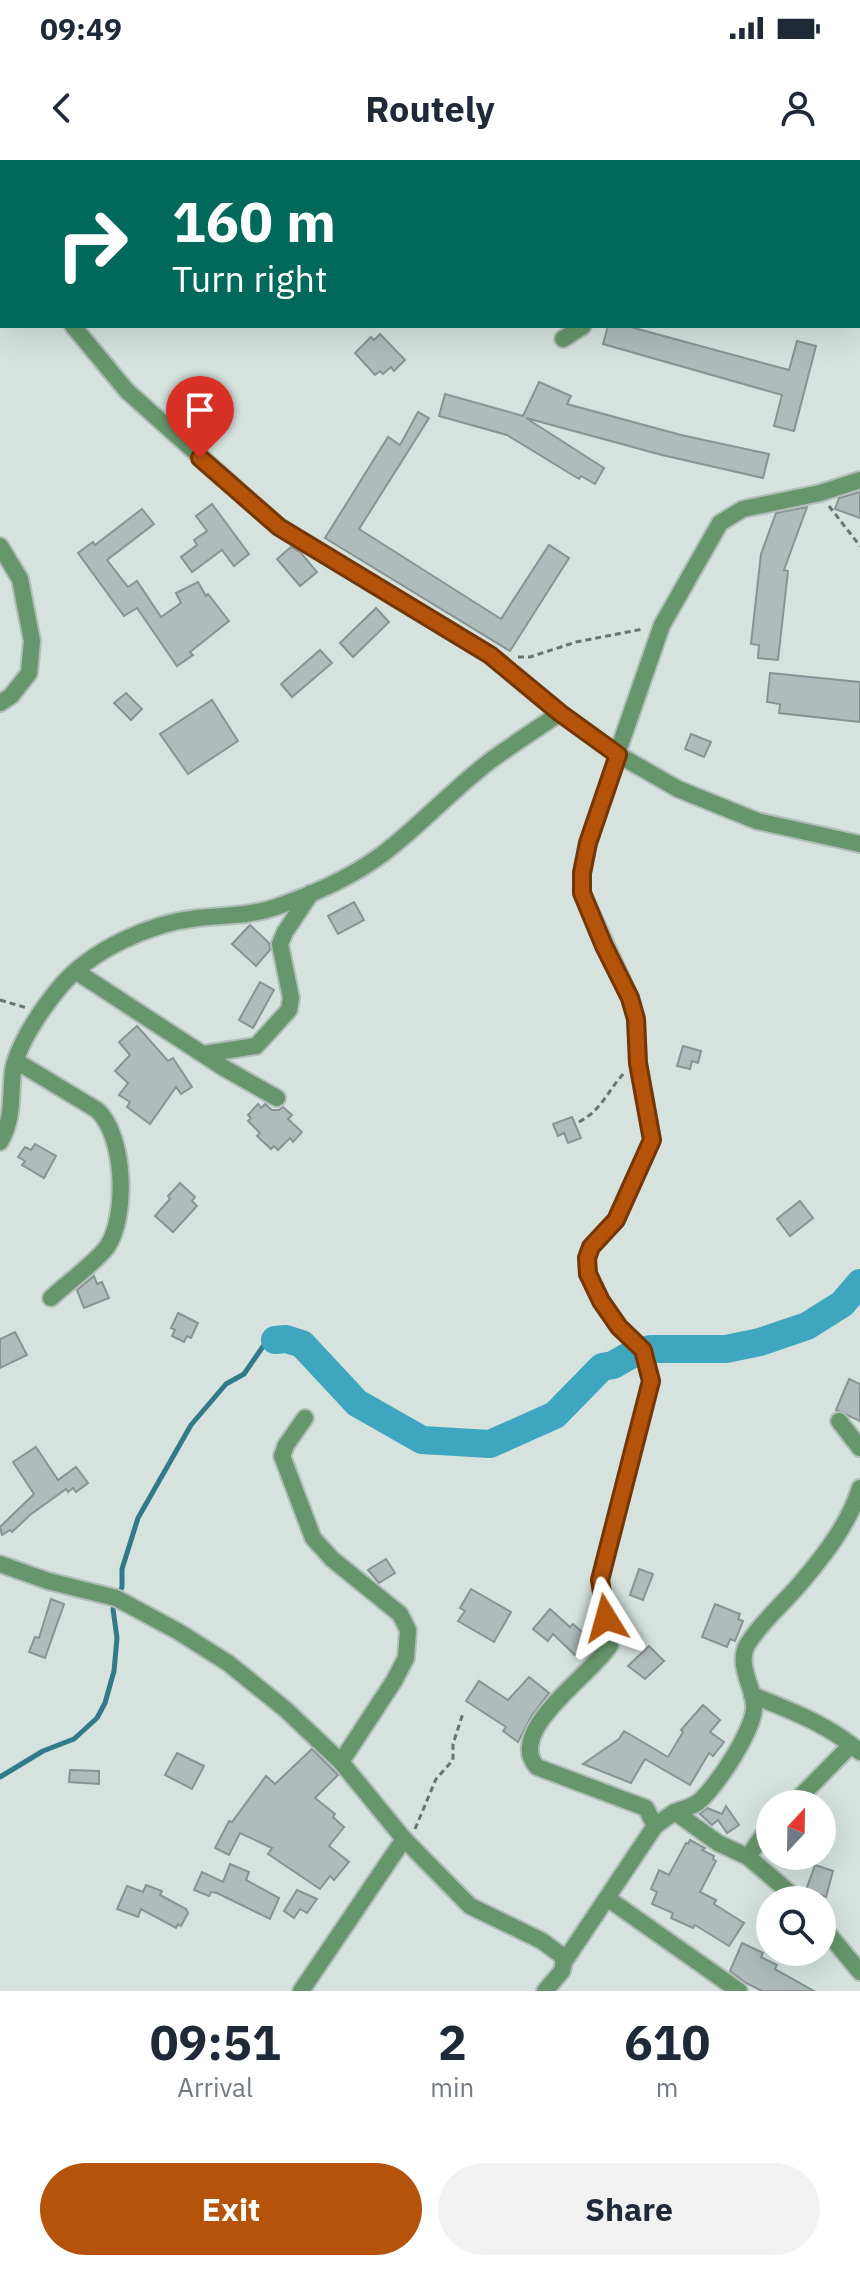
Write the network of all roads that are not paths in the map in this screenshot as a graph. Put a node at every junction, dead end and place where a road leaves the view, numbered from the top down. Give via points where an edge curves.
1 (75, 328) edge
2 (580, 328) edge
3 (563, 339) dead end
4 (860, 480) edge
5 (0, 546) edge
6 (0, 703) edge
7 (560, 713) junction
8 (618, 754) junction
9 (860, 844) edge
10 (312, 892) junction
11 (77, 972) junction
12 (204, 1054) junction
13 (16, 1061) junction
14 (277, 1098) dead end
15 (0, 1142) edge
16 (51, 1298) dead end
17 (305, 1418) dead end
18 (839, 1421) dead end
19 (860, 1448) edge
20 (860, 1488) edge
21 (0, 1564) edge
22 (752, 1695) junction
23 (856, 1749) edge
24 (341, 1762) junction
25 (809, 1790) edge
26 (675, 1812) junction
27 (655, 1826) junction
28 (406, 1841) junction
29 (756, 1845) edge
30 (748, 1857) junction
31 (782, 1886) edge
32 (607, 1898) junction
33 (836, 1942) edge
34 (564, 1962) junction
35 (858, 1966) edge
36 (301, 1991) edge
37 (545, 1991) edge
38 (739, 1991) edge

1 - 7 street via 127,391 279,527 490,655
2 - 3 street
4 - 8 street via 743,509 720,523 662,625
5 - 6 street via 20,579 32,641 29,673
7 - 8 street
7 - 10 street via 489,762 392,847
8 - 9 street via 678,789 757,821
8 - 27 street via 588,843 582,893 636,1019 652,1140 616,1220 587,1258 588,1274 601,1301 643,1350 651,1381 600,1580 610,1645 555,1703 529,1750 537,1767 646,1808
10 - 11 street via 243,915 156,926 117,943
10 - 12 street via 280,944 289,1010 256,1046
11 - 12 street
11 - 13 street via 61,986
12 - 14 street
13 - 15 street via 12,1109
13 - 16 street via 108,1119 122,1181 107,1248
17 - 24 street via 282,1456 313,1538 400,1614 408,1630 406,1658
18 - 19 street
20 - 22 street via 841,1531 745,1649
21 - 24 street via 116,1598 179,1632 228,1663
22 - 23 street via 818,1722
22 - 26 street via 754,1713 730,1763 698,1803
23 - 25 street
24 - 28 street
26 - 27 street
26 - 30 street
27 - 32 street
28 - 34 street via 470,1906 542,1941
28 - 36 street
29 - 30 street
30 - 31 street
32 - 34 street
32 - 38 street
33 - 35 street
34 - 37 street

